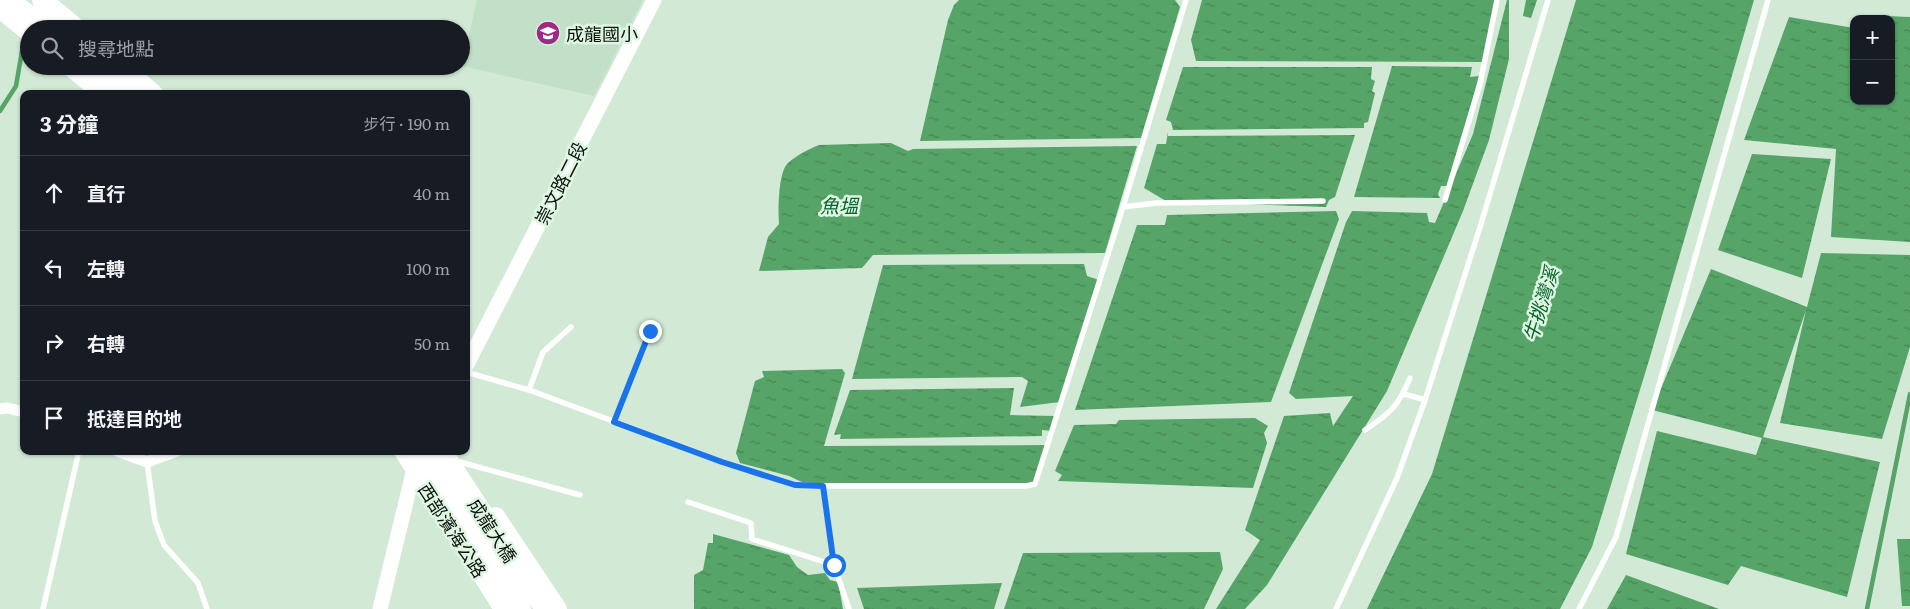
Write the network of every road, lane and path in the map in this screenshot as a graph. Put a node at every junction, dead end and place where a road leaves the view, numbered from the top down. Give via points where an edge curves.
1 (9, 0) edge
2 (40, 0) edge
3 (52, 0) edge
4 (654, 0) edge
5 (1186, 0) edge
6 (1497, 0) edge
7 (1548, 0) edge
8 (1768, 0) edge
9 (0, 9) edge
10 (35, 20) edge
11 (37, 20) edge
12 (66, 20) edge
13 (75, 20) edge
14 (20, 26) edge
15 (80, 75) edge
16 (103, 75) edge
17 (131, 75) edge
18 (142, 75) edge
19 (98, 90) edge
20 (120, 90) edge
21 (148, 90) edge
22 (160, 90) edge
23 (1446, 200) dead end
24 (1323, 201) dead end
25 (1123, 208) junction
26 (571, 327) dead end
27 (650, 331) dead end
28 (470, 358) edge
29 (470, 373) edge
30 (1410, 378) dead end
31 (529, 390) junction
32 (1404, 394) junction
33 (1425, 400) junction
34 (0, 409) edge
35 (20, 411) edge
36 (614, 422) junction
37 (1365, 430) dead end
38 (78, 455) edge
39 (128, 455) edge
40 (166, 455) edge
41 (445, 455) edge
42 (456, 457) edge
43 (416, 460) edge
44 (147, 462) junction
45 (823, 486) junction
46 (580, 495) dead end
47 (688, 502) dead end
48 (834, 565) junction
49 (43, 609) edge
50 (207, 609) edge
51 (380, 609) edge
52 (503, 609) edge
53 (521, 609) edge
54 (544, 609) edge
55 (558, 609) edge
56 (849, 609) edge
57 (1336, 609) edge
58 (1579, 609) edge

1 - 10 highway
2 - 11 lane
2 - 12 highway
3 - 13 main road
4 - 28 street, 崇文路二段
5 - 25 lane
6 - 23 lane via 1480,84
7 - 33 lane
8 - 58 lane via 1616,537
9 - 14 main road
15 - 19 main road
16 - 20 highway
17 - 21 highway
18 - 22 main road
24 - 25 lane via 1156,203
25 - 45 lane via 1035,484
26 - 31 lane via 543,352
27 - 36 lane
29 - 31 lane
30 - 32 lane
31 - 36 lane
32 - 33 lane
32 - 37 lane via 1389,414
33 - 57 lane via 1396,478
34 - 35 street
36 - 45 lane via 795,485
38 - 49 lane
39 - 44 street
40 - 44 street
41 - 54 highway, 成龍大橋
42 - 46 lane
42 - 55 main road
43 - 51 street
43 - 52 main road, 西部濱海公路
43 - 53 highway, 成龍大橋
44 - 50 lane via 155,521 164,545 198,583
45 - 48 lane
47 - 48 lane via 751,523 752,539
48 - 56 lane

